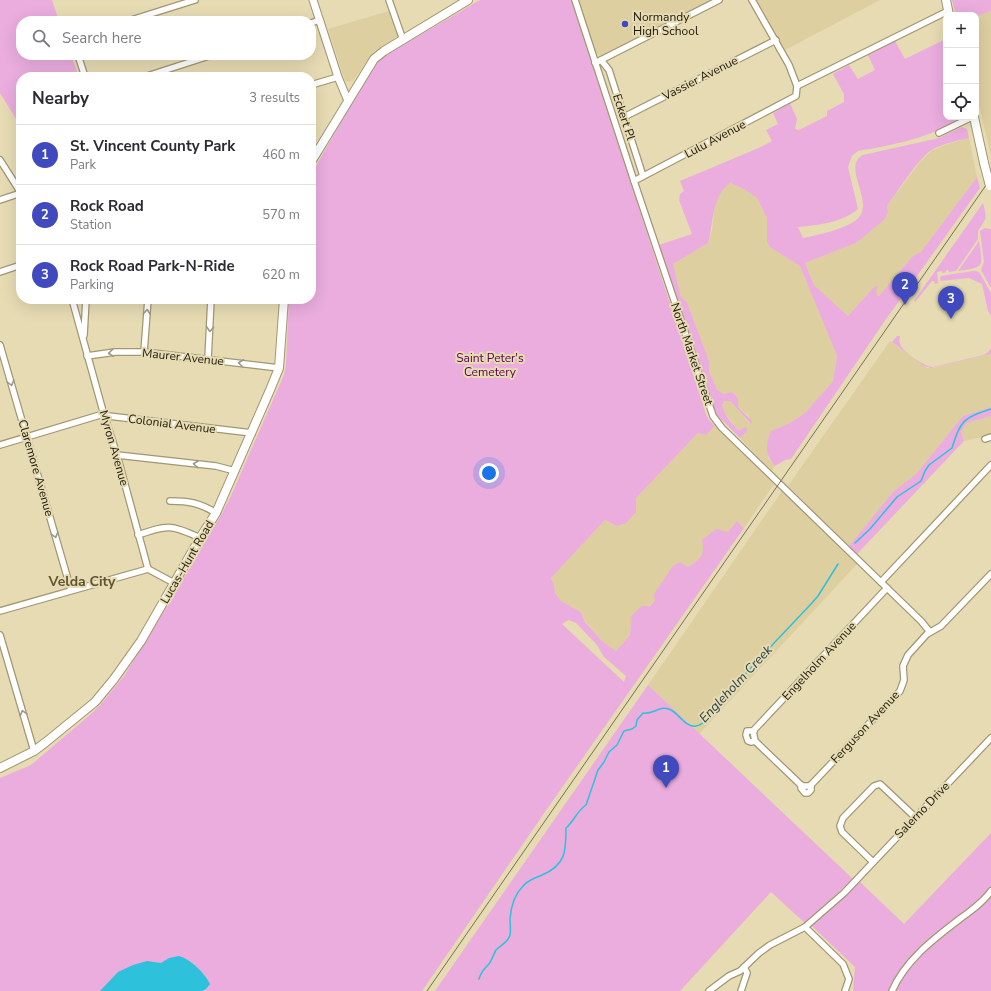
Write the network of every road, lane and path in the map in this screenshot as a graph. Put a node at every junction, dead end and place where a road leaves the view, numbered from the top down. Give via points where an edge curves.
1 (195, 0) edge
2 (313, 0) edge
3 (389, 0) edge
4 (468, 0) edge
5 (575, 0) edge
6 (719, 0) edge
7 (752, 0) edge
8 (946, 0) edge
9 (949, 12) edge
10 (144, 16) edge
11 (943, 16) edge
12 (320, 20) junction
13 (316, 21) edge
14 (403, 40) junction
15 (776, 40) junction
16 (80, 60) edge
17 (197, 60) edge
18 (598, 62) junction
19 (83, 72) edge
20 (159, 72) edge
21 (338, 77) junction
22 (316, 84) edge
23 (797, 86) junction
24 (348, 101) junction
25 (624, 117) junction
26 (967, 120) edge
27 (974, 120) edge
28 (939, 133) dead end
29 (316, 154) edge
30 (0, 160) edge
31 (643, 176) junction
32 (634, 181) junction
33 (16, 185) edge
34 (991, 192) edge
35 (16, 195) edge
36 (0, 200) edge
37 (16, 267) edge
38 (0, 272) edge
39 (73, 304) edge
40 (86, 304) edge
41 (148, 304) edge
42 (211, 304) edge
43 (284, 304) edge
44 (83, 340) junction
45 (0, 345) edge
46 (144, 352) junction
47 (87, 356) junction
48 (208, 359) junction
49 (280, 368) junction
50 (104, 416) junction
51 (252, 433) junction
52 (27, 437) junction
53 (0, 445) edge
54 (117, 455) junction
55 (991, 465) edge
56 (235, 470) junction
57 (170, 501) dead end
58 (216, 513) junction
59 (138, 535) junction
60 (200, 538) junction
61 (148, 569) junction
62 (991, 574) edge
63 (881, 582) junction
64 (174, 583) junction
65 (887, 588) junction
66 (71, 590) junction
67 (0, 611) edge
68 (930, 632) junction
69 (0, 635) edge
70 (991, 738) edge
71 (34, 751) junction
72 (0, 768) edge
73 (806, 785) joint
74 (916, 818) junction
75 (873, 862) junction
76 (991, 891) edge
77 (805, 927) junction
78 (744, 967) junction
79 (709, 991) edge
80 (741, 991) edge
81 (844, 991) edge
82 (892, 991) edge

1 - 10 street
2 - 12 street
3 - 14 street
4 - 14 main road
5 - 18 street, North Market Street
6 - 18 street
7 - 15 street
8 - 9 main road
11 - 23 street
12 - 13 street
12 - 21 street
14 - 24 main road via 384,50 374,59
15 - 23 street
15 - 25 street, Vassier Avenue
16 - 19 street
17 - 20 street
18 - 25 street, Eckert Pl via 609,70
18 - 32 street, North Market Street
21 - 22 street
21 - 24 street
23 - 31 street, Lulu Avenue via 796,96
24 - 29 main road
25 - 31 street, Eckert Pl
26 - 28 street
27 - 34 main road, bridge
30 - 33 street
31 - 32 street, Lulu Avenue
32 - 63 street, North Market Street via 716,421
35 - 36 street
37 - 38 street
39 - 44 street, Myron Avenue
40 - 44 street
46 -> 41 street
42 -> 48 street
43 - 49 main road, Lucas-Hunt Road
44 - 47 street, Myron Avenue
45 -> 52 street, Claremore Avenue
46 -> 47 street, Maurer Avenue via 115,352
46 - 48 street, Maurer Avenue
47 - 50 street, Myron Avenue
49 -> 48 street, Maurer Avenue
49 - 51 main road, Lucas-Hunt Road
50 - 51 street, Colonial Avenue
50 - 52 street, Colonial Avenue via 100,415
50 - 54 street, Myron Avenue
51 - 56 main road, Lucas-Hunt Road
52 - 53 street, Colonial Avenue
52 -> 66 street, Claremore Avenue
56 -> 54 street
54 - 59 street, Myron Avenue
55 - 63 street
56 - 58 main road, Lucas-Hunt Road
57 - 58 street via 188,501
58 - 60 main road, Lucas-Hunt Road
59 - 60 street via 158,528 171,527 183,529
59 - 61 street, Myron Avenue
60 - 64 main road, Lucas-Hunt Road
61 - 64 street
61 - 66 street
62 - 68 street, Ferguson Avenue via 941,626
63 - 65 street, North Market Street
64 - 71 main road, Lucas-Hunt Road via 141,641 95,702
65 - 68 street, North Market Street
65 - 73 street, Engelholm Avenue via 754,736
66 - 67 street
68 - 73 street, Ferguson Avenue via 906,658 903,666 904,683 900,691
71 -> 69 street
70 - 74 street, Salerno Drive
71 - 72 main road, Lucas-Hunt Road
74 - 75 street, Salerno Drive
74 - 75 street via 880,784 874,786 843,818 840,826 842,832
75 - 77 street, Salerno Drive via 854,883
76 - 82 street via 978,905 921,950
77 - 78 street, Salerno Drive via 770,945
77 - 81 street via 843,964 849,979
78 - 79 street, Salerno Drive
78 - 80 street via 747,973

